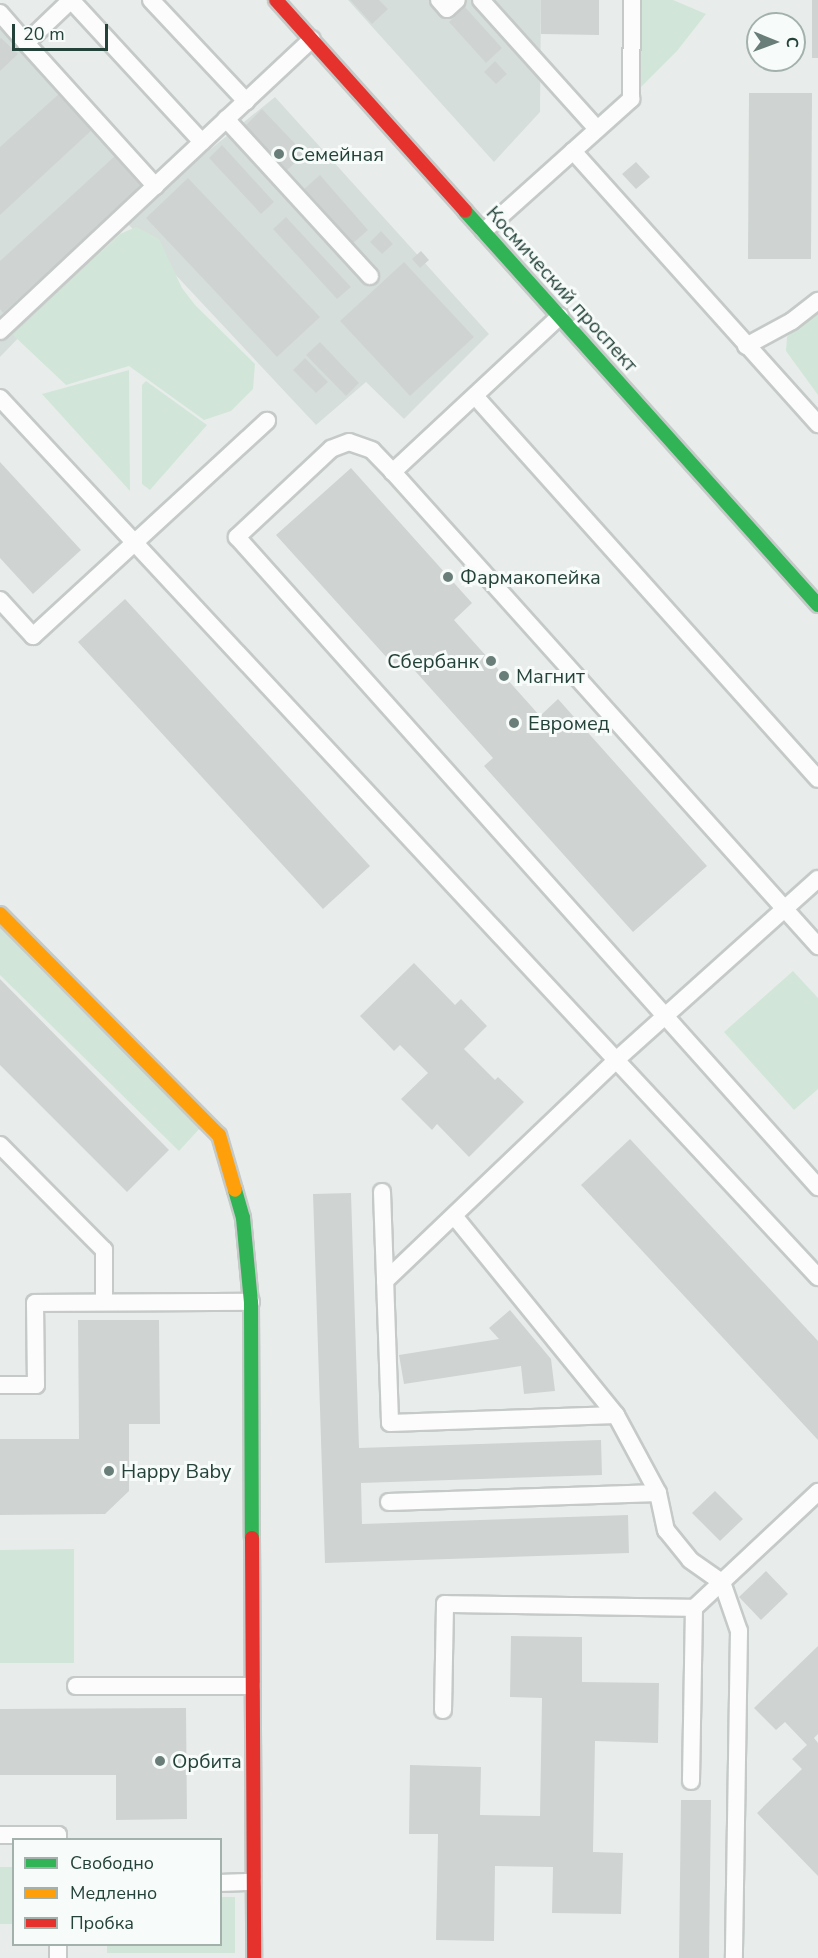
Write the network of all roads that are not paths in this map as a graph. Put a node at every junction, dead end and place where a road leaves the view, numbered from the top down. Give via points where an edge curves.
1 (151, 0) edge
2 (276, 0) edge
3 (439, 0) edge
4 (457, 0) edge
5 (481, 0) edge
6 (632, 0) edge
7 (70, 1) edge
8 (0, 13) edge
9 (312, 39) junction
10 (26, 43) junction
11 (246, 101) junction
12 (226, 120) junction
13 (597, 129) junction
14 (202, 142) junction
15 (573, 151) junction
16 (155, 186) junction
17 (484, 231) junction
18 (370, 276) dead end
19 (818, 301) edge
20 (560, 316) junction
21 (0, 331) edge
22 (746, 346) junction
23 (475, 396) junction
24 (0, 398) edge
25 (267, 421) dead end
26 (818, 424) edge
27 (393, 472) junction
28 (134, 543) junction
29 (814, 595) edge
30 (0, 600) edge
31 (818, 779) edge
32 (818, 879) edge
33 (785, 909) junction
34 (0, 914) edge
35 (818, 946) edge
36 (666, 1016) junction
37 (616, 1060) junction
38 (0, 1145) edge
39 (818, 1186) edge
40 (382, 1192) dead end
41 (455, 1217) junction
42 (818, 1277) edge
43 (385, 1281) junction
44 (104, 1302) junction
45 (251, 1302) junction
46 (0, 1385) edge
47 (616, 1415) junction
48 (818, 1492) edge
49 (658, 1493) junction
50 (389, 1502) dead end
51 (722, 1582) junction
52 (694, 1608) junction
53 (76, 1686) dead end
54 (252, 1686) junction
55 (443, 1710) dead end
56 (691, 1781) dead end
57 (0, 1835) edge
58 (58, 1838) edge
59 (254, 1882) junction
60 (222, 1883) edge
61 (254, 1958) edge
62 (734, 1958) edge

1 - 11 lane
2 - 9 street, Космический проспект
3 - 4 lane via 447,9
5 - 13 lane
6 - 13 lane via 631,99
7 - 10 lane
7 - 14 lane
8 - 10 lane
9 - 11 lane
9 - 17 street, Космический проспект
10 - 16 lane
11 - 12 lane
12 - 14 lane
12 - 18 lane
13 - 15 lane
14 - 16 lane
15 - 17 lane
15 - 22 lane
16 - 21 lane
17 - 20 street, Космический проспект
19 - 22 lane via 792,321
20 - 23 lane
20 - 29 street, Космический проспект
22 - 26 lane
23 - 27 lane
23 - 31 lane
24 - 28 lane
25 - 28 lane
27 - 33 lane
27 - 36 lane via 372,450 349,442 331,449 237,537
28 - 30 lane via 33,636
28 - 37 lane
32 - 33 lane
33 - 35 lane
33 - 36 lane
34 - 45 street via 219,1135 243,1218
36 - 37 lane
36 - 39 lane
37 - 41 lane
37 - 42 lane
38 - 44 lane via 104,1250
40 - 43 lane
41 - 43 lane
41 - 47 lane
43 - 47 lane via 390,1423
44 - 45 lane
44 - 46 lane via 35,1303 36,1385
45 - 54 street
47 - 49 lane
48 - 51 lane
49 - 50 lane
49 - 51 lane via 666,1530 690,1560
51 - 52 lane
51 - 62 lane via 739,1631
52 - 55 lane via 445,1604
52 - 56 lane
53 - 54 lane
54 - 59 street
57 - 58 lane
59 - 60 lane
59 - 61 street

